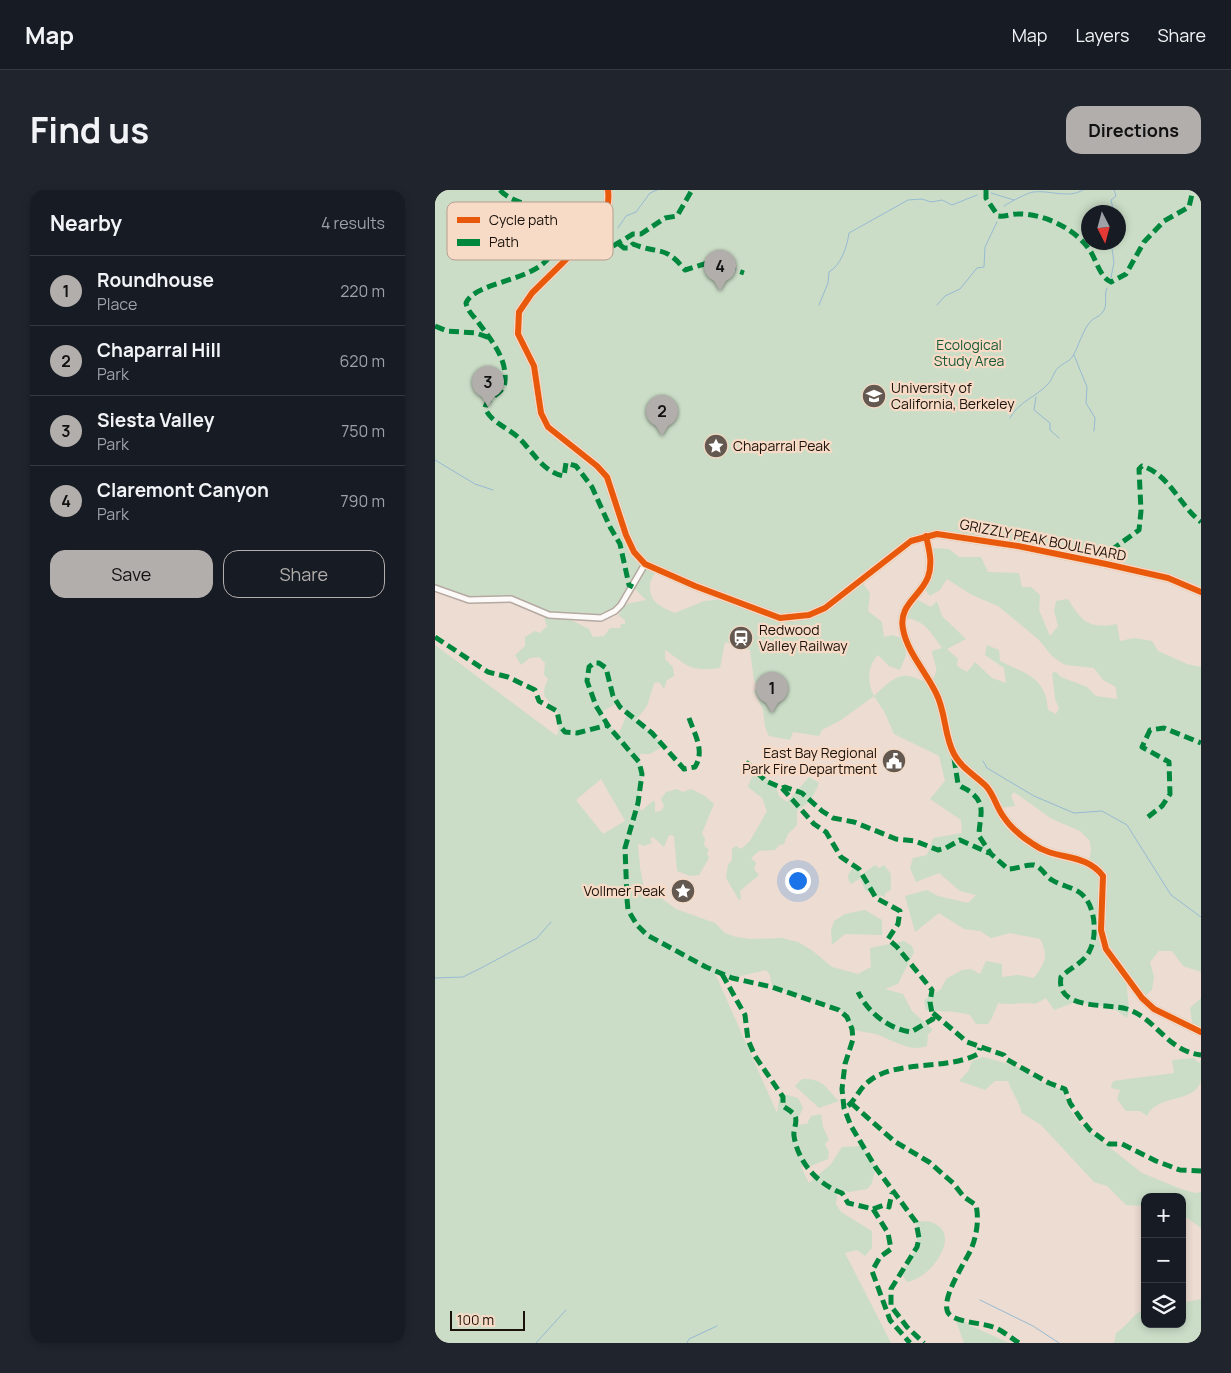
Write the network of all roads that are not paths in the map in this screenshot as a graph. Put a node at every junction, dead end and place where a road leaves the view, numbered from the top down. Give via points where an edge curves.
1 (566, 260) edge
2 (926, 536) junction
3 (645, 564) junction
4 (435, 588) edge
5 (1201, 592) edge
6 (1201, 1032) edge

1 - 3 street, GRIZZLY PEAK BOULEVARD via 523,304 517,322 518,334 535,366 541,413 547,427 607,477 626,535
2 - 3 street, GRIZZLY PEAK BOULEVARD via 911,541 825,608 795,618 765,613
2 - 5 street, GRIZZLY PEAK BOULEVARD via 954,535 1049,552 1168,578
2 - 6 street via 930,553 928,577 905,607 902,628 938,696 953,753 965,770 986,786 1009,824 1033,845 1046,852 1089,862 1098,869 1103,876 1101,930 1106,949 1154,1009
3 - 4 street via 621,605 609,616 601,618 549,615 511,599 469,600

